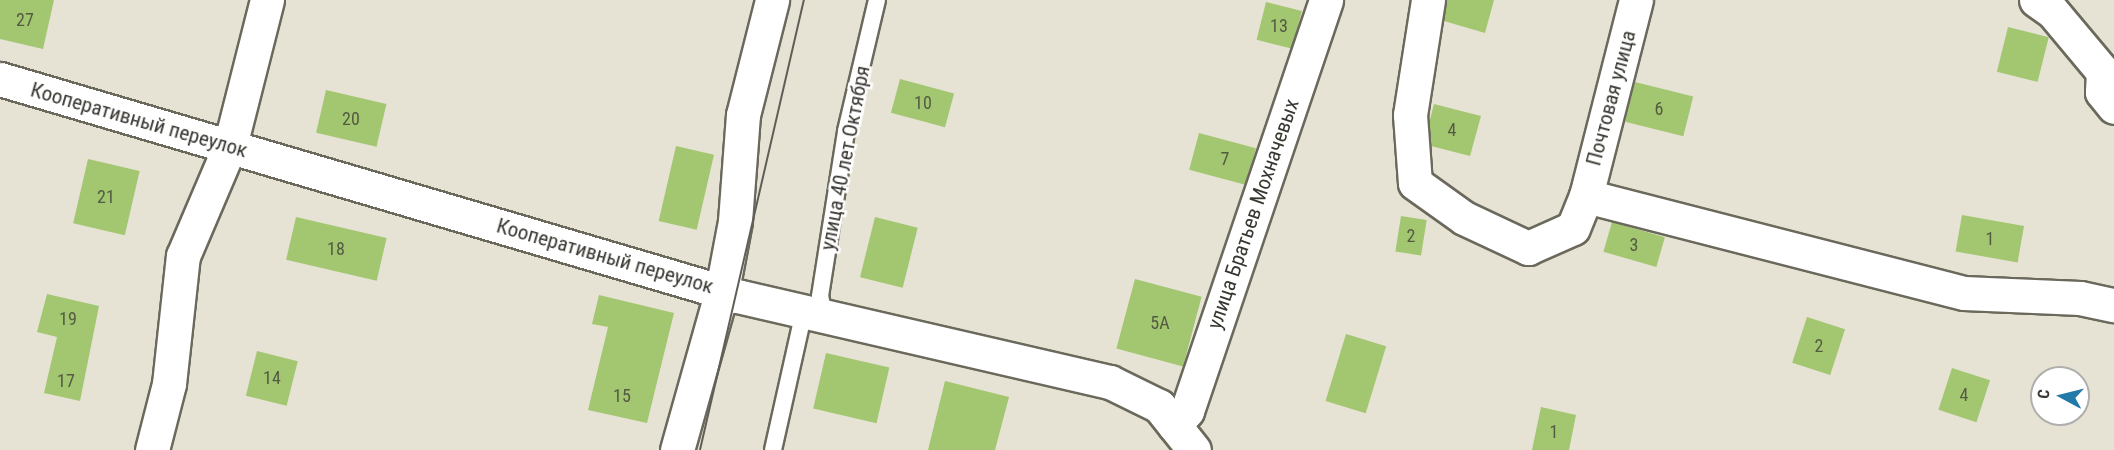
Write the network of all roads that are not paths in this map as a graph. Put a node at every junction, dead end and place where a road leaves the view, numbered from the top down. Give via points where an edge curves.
1 (267, 0) edge
2 (772, 0) edge
3 (877, 0) edge
4 (1326, 0) edge
5 (1428, 0) edge
6 (1636, 0) edge
7 (2036, 0) edge
8 (2108, 72) edge
9 (0, 79) edge
10 (2114, 107) edge
11 (230, 146) junction
12 (1586, 196) junction
13 (2114, 283) edge
14 (722, 290) junction
15 (2080, 298) junction
16 (2114, 305) edge
17 (814, 314) junction
18 (1184, 438) edge
19 (152, 450) edge
20 (677, 450) edge
21 (773, 450) edge

1 - 11 street
2 - 14 street via 743,116 735,221
3 - 17 lane, улица 40 лет Октября via 846,131
4 - 18 street, улица Братьев Мохначевых via 1186,411
5 - 12 street, Почтовая улица via 1410,115 1415,183 1464,218 1528,248 1574,228
6 - 12 street, Почтовая улица
7 - 8 street via 2052,11
8 - 10 street via 2102,92
9 - 11 street, Кооперативный переулок
11 - 14 street, Кооперативный переулок
11 - 19 street via 183,256 169,384
12 - 15 street via 1964,293
13 - 15 street
14 - 17 street, Кооперативный переулок
14 - 20 street
15 - 16 street
17 - 18 street, Кооперативный переулок via 1110,382 1159,406
17 - 21 lane, улица 40 лет Октября

